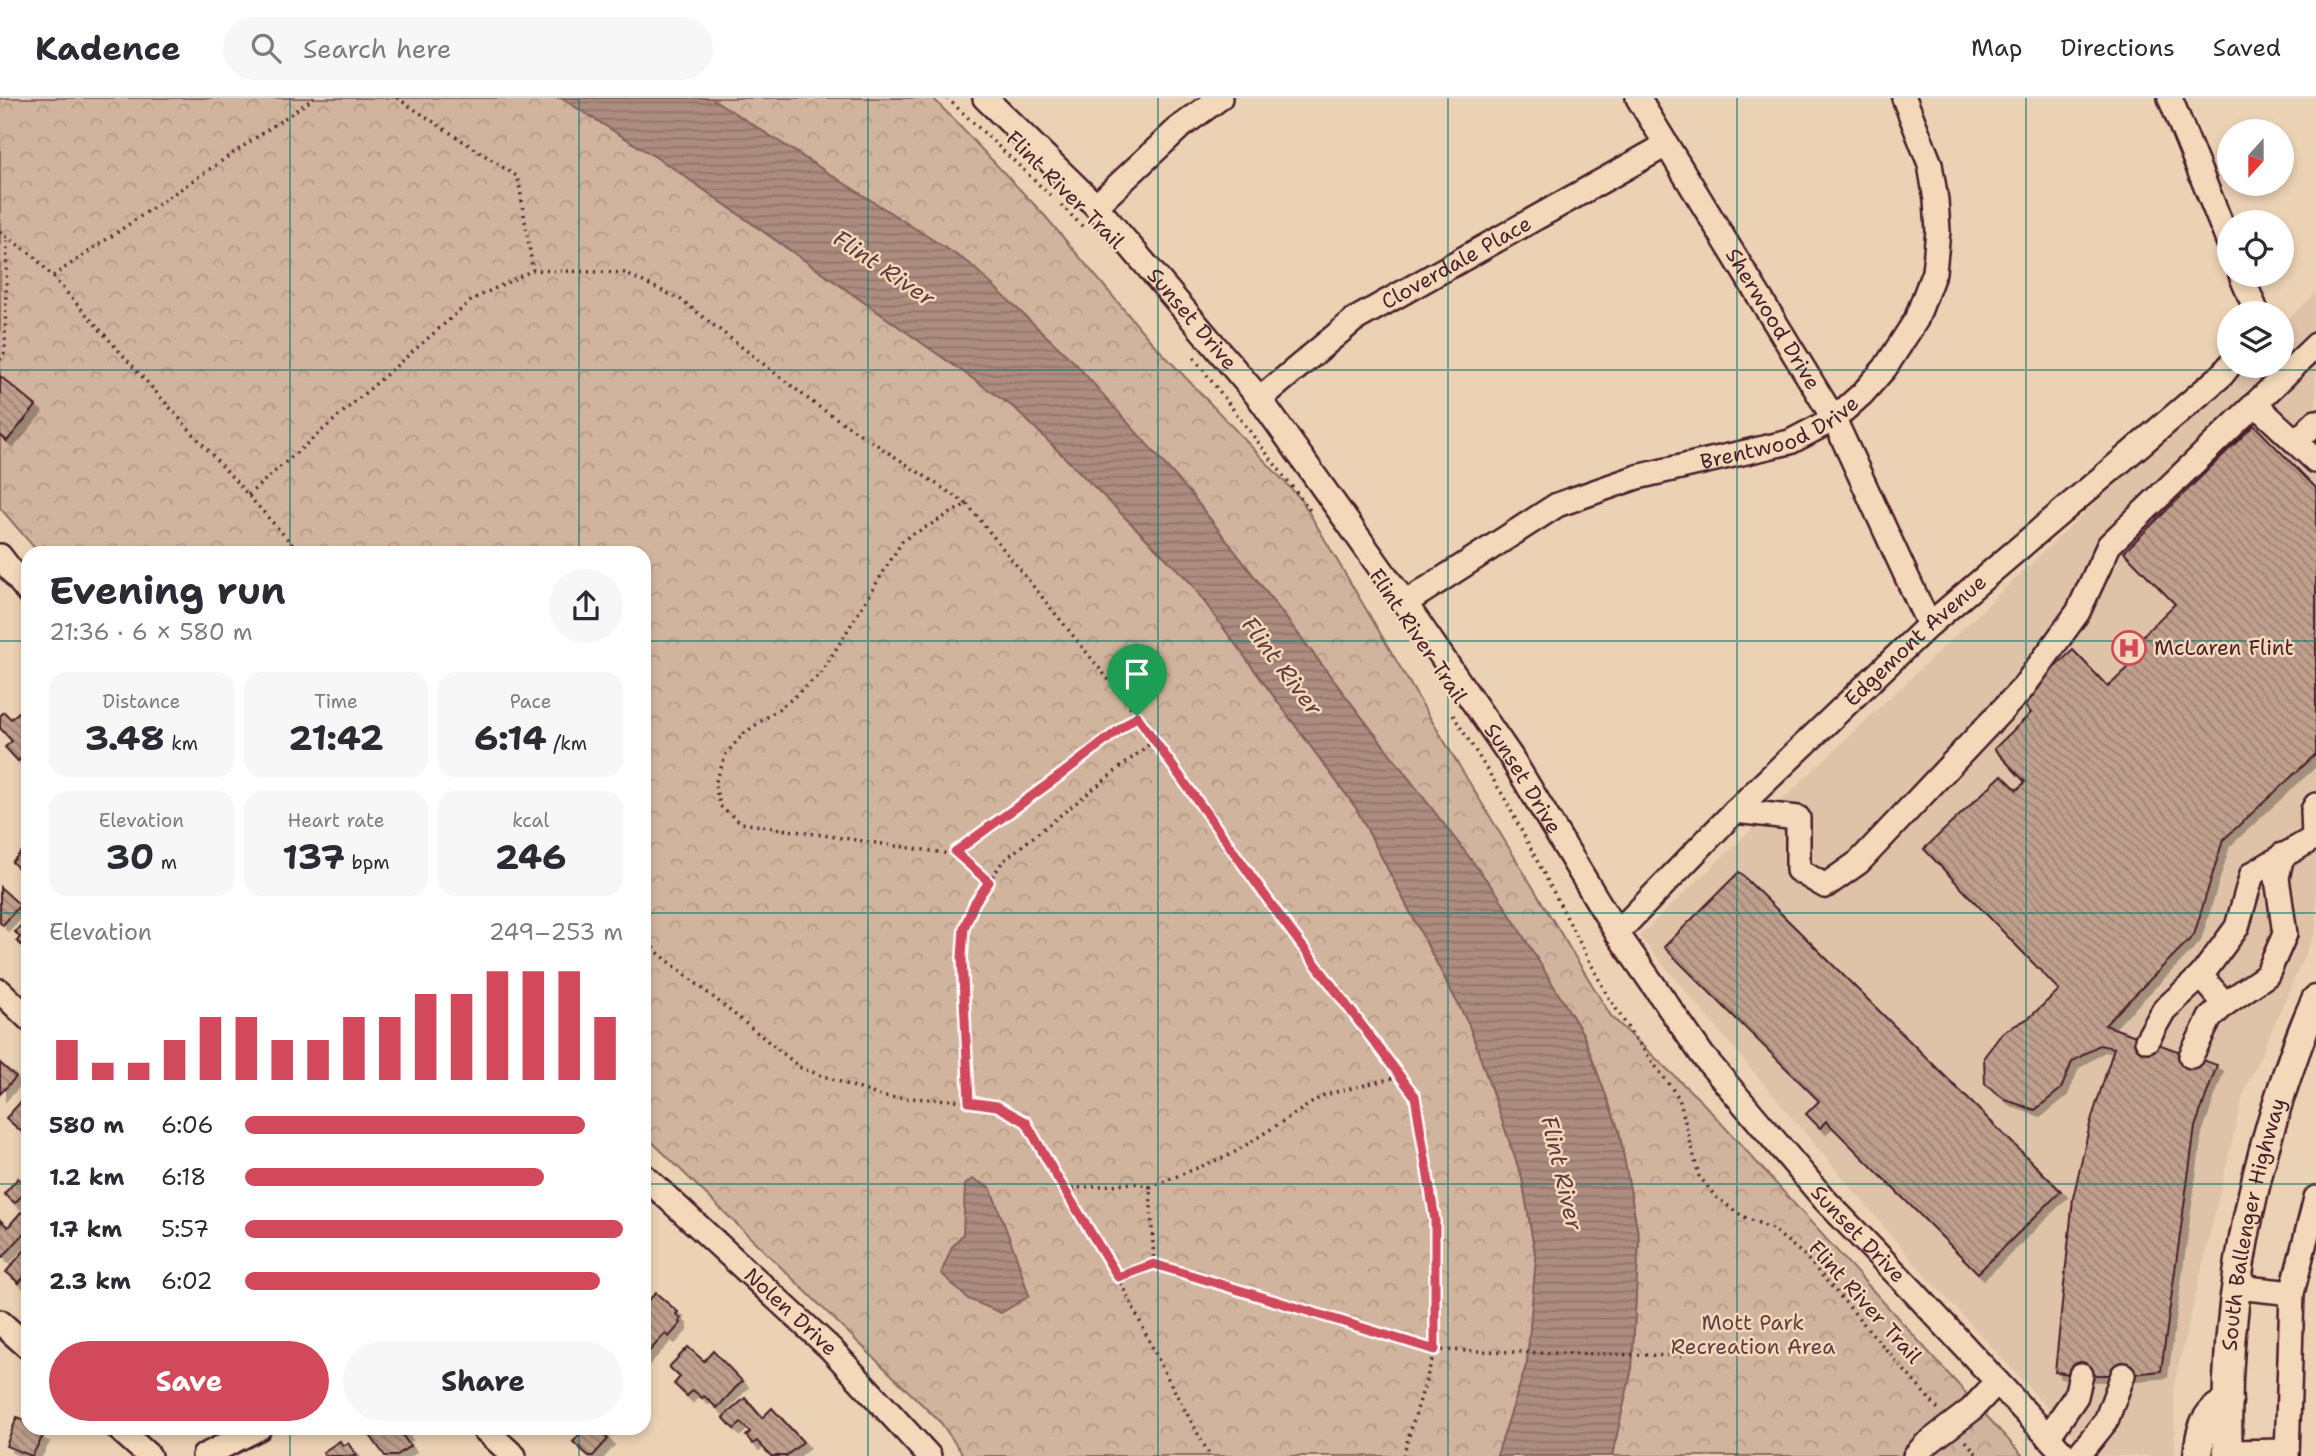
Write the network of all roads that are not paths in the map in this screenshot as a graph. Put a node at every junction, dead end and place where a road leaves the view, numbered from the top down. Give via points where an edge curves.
1 (985, 98) edge
2 (1220, 98) edge
3 (1638, 98) edge
4 (1904, 98) edge
5 (2170, 98) edge
6 (1666, 145) junction
7 (1096, 206) junction
8 (2217, 214) edge
9 (2316, 345) edge
10 (2218, 378) edge
11 (1260, 399) junction
12 (2255, 404) junction
13 (1834, 419) junction
14 (2316, 422) edge
15 (2297, 442) junction
16 (2316, 461) edge
17 (0, 556) edge
18 (21, 583) edge
19 (1405, 603) junction
20 (1929, 625) junction
21 (2316, 805) edge
22 (1735, 811) junction
23 (2315, 838) edge
24 (2282, 855) junction
25 (1617, 933) junction
26 (2201, 976) junction
27 (0, 991) edge
28 (2316, 1000) edge
29 (2225, 1004) junction
30 (21, 1011) edge
31 (2147, 1040) dead end
32 (2191, 1056) dead end
33 (651, 1182) edge
34 (2316, 1198) edge
35 (2312, 1239) edge
36 (2237, 1287) junction
37 (2292, 1293) junction
38 (0, 1322) edge
39 (21, 1341) edge
40 (2081, 1375) dead end
41 (2123, 1375) dead end
42 (1997, 1382) junction
43 (2228, 1402) junction
44 (126, 1435) edge
45 (245, 1435) edge
46 (491, 1435) edge
47 (2048, 1437) junction
48 (2228, 1454) edge
49 (2287, 1454) edge
50 (149, 1456) edge
51 (204, 1456) edge
52 (514, 1456) edge
53 (929, 1456) edge
54 (1915, 1456) edge
55 (2066, 1456) edge
56 (2078, 1456) edge
57 (2197, 1456) edge

1 - 7 street, Sunset Drive
2 - 7 street via 1180,127
3 - 6 street, Sherwood Drive
4 - 13 street, Brentwood Drive via 1930,164 1938,231 1934,272 1916,320 1885,368
5 - 8 street
6 - 11 street, Cloverdale Place via 1354,320
6 - 13 street, Sherwood Drive
7 - 11 street, Sunset Drive
9 - 12 street
10 - 20 street, Edgemont Avenue
11 - 19 street, Sunset Drive
12 - 15 street
12 - 22 street via 2109,545 2078,612 2022,689 1859,862 1825,886 1798,870 1798,818
13 - 19 street, Brentwood Drive via 1790,442 1637,477 1557,505
13 - 20 street, Sherwood Drive
14 - 15 street
15 - 16 street
17 - 18 street
19 - 25 street, Sunset Drive via 1511,757
20 - 22 street, Edgemont Avenue
21 - 23 street
22 - 25 street, Edgemont Avenue
23 - 24 street
24 - 26 street via 2252,874 2237,927
24 - 29 street via 2277,878 2285,934 2267,975
25 - 42 street, Sunset Drive via 1703,1056 1825,1200
26 - 29 street
26 - 31 street via 2164,1010
27 - 30 street
28 - 36 main road, South Ballenger Highway via 2290,1063 2259,1164 2242,1238
29 - 32 street via 2210,1018
33 - 53 street, Nolen Drive via 825,1343
34 - 35 street
35 - 37 street
36 - 37 street
36 - 43 main road, South Ballenger Highway
37 - 49 street
38 - 39 street
40 - 47 street via 2076,1396
41 - 56 street via 2106,1421
42 - 47 street, Sunset Drive
42 - 54 street
43 - 48 main road, South Ballenger Highway
43 - 57 main road via 2213,1411 2204,1424
44 - 50 street
45 - 51 street
46 - 52 street
47 - 55 street, Sunset Drive
48 - 49 street

